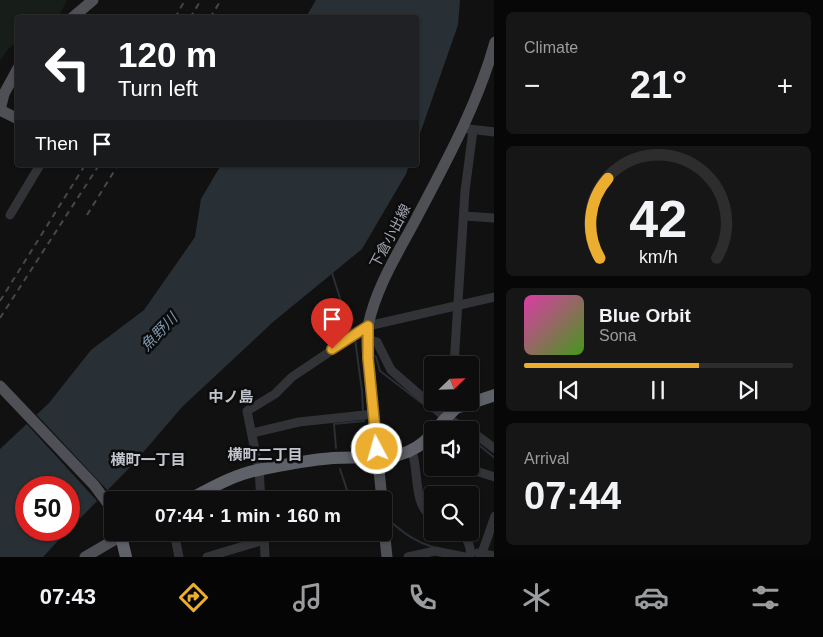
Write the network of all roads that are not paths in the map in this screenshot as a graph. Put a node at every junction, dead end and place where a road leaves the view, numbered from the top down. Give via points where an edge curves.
1 (93, 0) edge
2 (76, 15) edge
3 (494, 42) edge
4 (491, 67) edge
5 (15, 73) edge
6 (0, 110) edge
7 (15, 110) edge
8 (15, 118) edge
9 (468, 129) junction
10 (494, 132) edge
11 (39, 167) edge
12 (10, 215) dead end
13 (464, 216) junction
14 (494, 218) edge
15 (494, 297) edge
16 (458, 304) junction
17 (368, 326) junction
18 (367, 340) junction
19 (455, 356) edge
20 (0, 386) edge
21 (424, 393) edge
22 (494, 395) edge
23 (479, 400) edge
24 (450, 411) edge
25 (367, 415) junction
26 (461, 421) edge
27 (252, 433) junction
28 (479, 437) edge
29 (422, 449) edge
30 (494, 449) edge
31 (378, 457) junction
32 (258, 470) junction
33 (479, 472) edge
34 (494, 477) edge
35 (206, 491) edge
36 (260, 491) edge
37 (381, 491) edge
38 (104, 498) edge
39 (424, 509) edge
40 (494, 516) edge
41 (111, 541) edge
42 (124, 541) edge
43 (176, 541) edge
44 (250, 541) edge
45 (264, 541) edge
46 (385, 541) edge
47 (468, 541) edge
48 (482, 553) junction
49 (469, 555) edge
50 (494, 556) edge
51 (85, 557) edge
52 (126, 557) edge
53 (179, 557) edge
54 (207, 557) edge
55 (265, 557) edge
56 (386, 557) edge
57 (408, 557) edge

1 - 2 main road
3 - 4 main road, 下倉小出線
4 - 9 main road, 下倉小出線
5 - 6 main road
6 - 7 main road
6 - 8 main road
9 - 10 street
9 - 13 street
9 - 17 main road, 下倉小出線 via 382,282
11 - 12 street
13 - 14 street
13 - 16 street
15 - 16 street
16 - 17 street
16 - 19 street
17 - 18 main road, 下倉小出線
17 - 27 street via 292,377 275,394 247,410
18 - 21 street via 377,342 391,370
18 - 25 main road, 下倉小出線
20 - 38 main road
22 - 23 highway
24 - 26 street
25 - 27 street via 299,422
25 - 31 main road, 下倉小出線
27 - 32 street
28 - 30 street
29 - 31 highway
29 - 39 street via 415,461 417,488
31 - 32 highway via 333,458
31 - 37 main road, 下倉小出線
32 - 35 highway via 231,478
32 - 36 street
33 - 34 street
40 - 48 street
41 - 51 main road
42 - 52 highway
43 - 53 street
44 - 54 street
45 - 55 street
46 - 56 main road
47 - 49 street
48 - 49 street
48 - 50 street
49 - 57 street via 435,551

